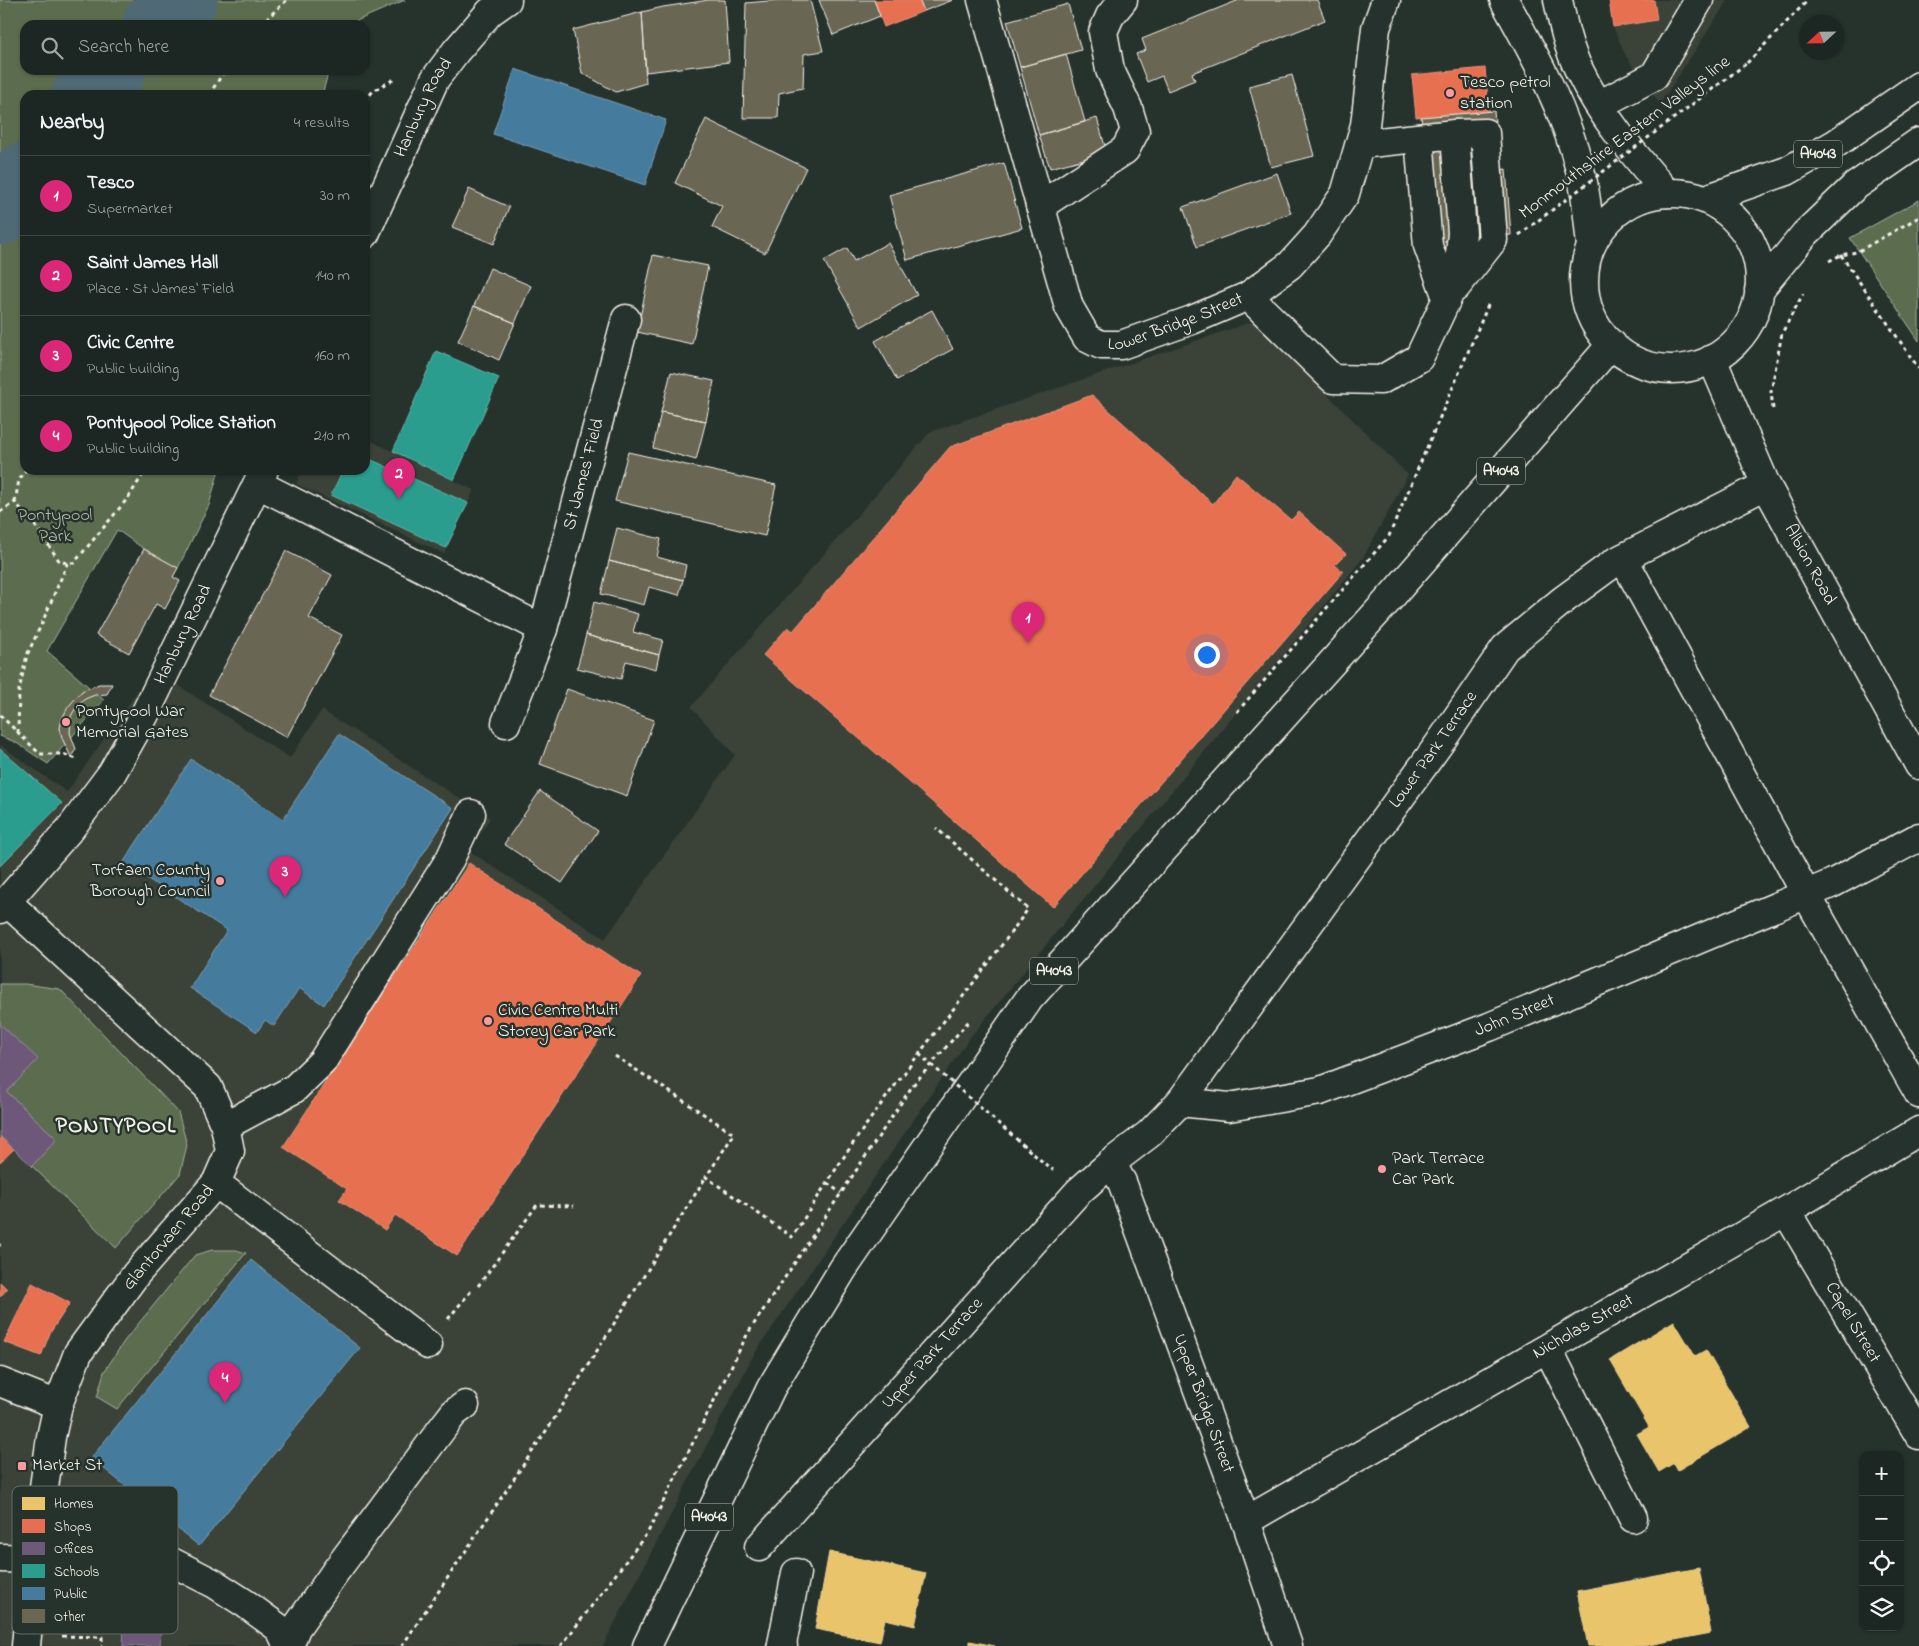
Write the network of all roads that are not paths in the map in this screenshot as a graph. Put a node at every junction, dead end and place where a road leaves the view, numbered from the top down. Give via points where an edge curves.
1 (506, 0) edge
2 (982, 0) edge
3 (1123, 0) edge
4 (1386, 0) edge
5 (1504, 0) edge
6 (1558, 0) edge
7 (1699, 0) edge
8 (1919, 86) edge
9 (1599, 105) junction
10 (1419, 138) junction
11 (1919, 142) edge
12 (1360, 144) junction
13 (1667, 193) junction
14 (1706, 199) junction
15 (1040, 206) junction
16 (370, 223) edge
17 (1591, 245) junction
18 (1759, 290) junction
19 (1248, 296) junction
20 (1447, 298) junction
21 (626, 319) dead end
22 (1612, 344) junction
23 (1712, 359) junction
24 (261, 477) edge
25 (1766, 485) junction
26 (1623, 558) junction
27 (543, 629) junction
28 (506, 723) dead end
29 (1919, 765) edge
30 (472, 814) dead end
31 (1919, 837) edge
32 (1806, 894) junction
33 (4, 905) edge
34 (1919, 1094) edge
35 (1180, 1102) junction
36 (224, 1126) junction
37 (1919, 1131) edge
38 (1111, 1163) junction
39 (216, 1183) junction
40 (1786, 1211) junction
41 (428, 1345) dead end
42 (1548, 1349) junction
43 (0, 1382) edge
44 (58, 1405) junction
45 (465, 1405) dead end
46 (1919, 1436) edge
47 (44, 1486) edge
48 (1633, 1518) dead end
49 (1246, 1521) junction
50 (758, 1547) dead end
51 (178, 1565) edge
52 (796, 1573) dead end
53 (288, 1646) edge
54 (647, 1646) edge
55 (784, 1646) edge
56 (1288, 1646) edge

1 - 16 street, Hanbury Road via 490,12 434,79
2 - 15 street, Lower Bridge Street
3 - 15 street via 1110,16 1103,32 1110,70 1135,131 1125,150
4 - 12 street, Lower Bridge Street via 1376,28
5 - 17 street via 1566,122 1581,171
6 - 9 street via 1579,70
7 - 9 street via 1654,76
8 - 14 street, A4043 via 1835,144 1787,171
9 - 13 street via 1626,146
10 - 12 street
10 - 20 street via 1428,246
10 - 20 street via 1455,134 1462,233 1458,276
11 - 18 street, A4043 via 1854,187 1804,234
12 - 19 street, Lower Bridge Street via 1345,194 1317,235 1290,264
13 - 14 street
13 - 17 street via 1642,197 1622,208 1604,225
14 - 18 street via 1730,214 1748,236 1758,262
15 - 19 street, Lower Bridge Street via 1069,307 1087,338 1101,346 1121,345
17 - 22 street via 1584,271 1586,298 1595,323
18 - 23 street via 1755,311 1745,331
19 - 20 street via 1333,380 1381,380 1419,358
21 - 27 street, St James' Field
22 - 23 street via 1633,360 1660,368 1687,368
22 - 54 street, A4043 via 1391,597 1029,999 843,1269 771,1388
23 - 25 street, Albion Road
24 - 27 street
24 - 33 street, Hanbury Road via 144,716 112,773 70,829
25 - 26 street, Lower Park Terrace
25 - 29 street, Albion Road
26 - 32 street
26 - 35 street, Lower Park Terrace via 1563,600 1505,648
27 - 28 street, St James' Field
30 - 36 street via 450,859 322,1062 294,1089
31 - 32 street, John Street
32 - 34 street
32 - 35 street, John Street via 1489,1027 1320,1091 1229,1107
33 - 36 street, Glantorvaen Road via 208,1087
35 - 38 street via 1149,1134
36 - 39 street, Glantorvaen Road via 230,1151
37 - 40 street, Nicholas Street
38 - 49 street, Upper Bridge Street via 1122,1182
38 - 50 street, Upper Park Terrace via 1078,1192
39 - 41 street
39 - 44 street, Glantorvaen Road via 136,1274 78,1353
40 - 42 street, Nicholas Street
40 - 46 street, Capel Street
42 - 48 street
42 - 49 street, Nicholas Street
43 - 44 street
44 - 47 street, Glantorvaen Road
45 - 53 street via 454,1413 335,1572 296,1628
49 - 56 street, Upper Bridge Street
51 - 53 street via 246,1604 280,1629
52 - 55 street

